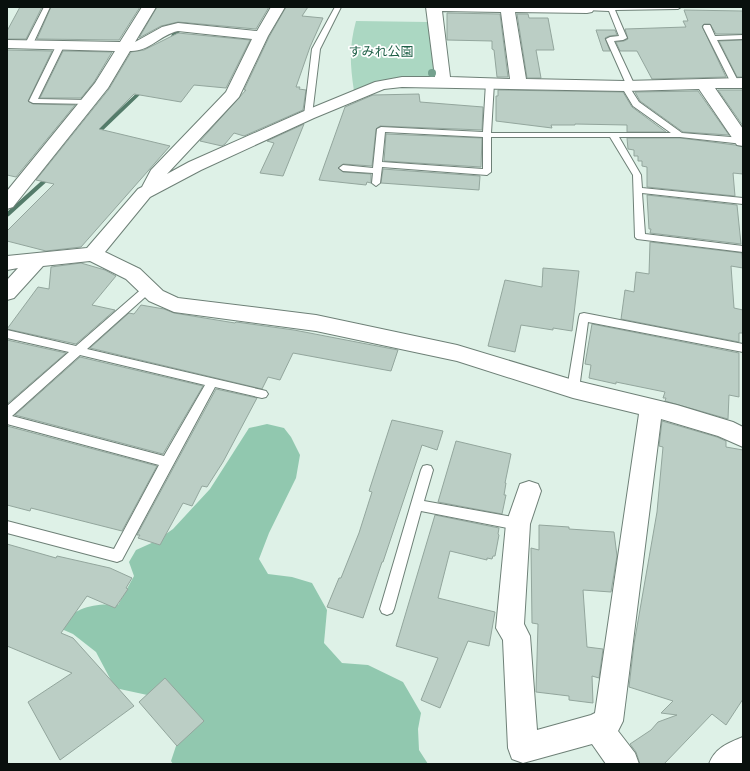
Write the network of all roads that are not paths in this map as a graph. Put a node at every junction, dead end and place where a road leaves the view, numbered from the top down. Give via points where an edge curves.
1 (47, 7) edge
2 (149, 7) edge
3 (278, 7) edge
4 (338, 7) edge
5 (434, 7) edge
6 (678, 7) edge
7 (512, 8) edge
8 (586, 8) edge
9 (611, 8) junction
10 (707, 27) dead end
11 (261, 36) junction
12 (743, 37) edge
13 (712, 38) junction
14 (7, 44) edge
15 (29, 44) junction
16 (61, 44) junction
17 (127, 45) junction
18 (443, 82) junction
19 (490, 83) junction
20 (739, 83) edge
21 (704, 84) junction
22 (519, 85) junction
23 (628, 86) junction
24 (88, 102) junction
25 (308, 115) junction
26 (487, 135) junction
27 (613, 135) junction
28 (680, 135) junction
29 (743, 141) edge
30 (343, 168) dead end
31 (376, 168) junction
32 (376, 183) dead end
33 (638, 190) junction
34 (144, 194) junction
35 (743, 201) edge
36 (7, 203) edge
37 (743, 249) edge
38 (92, 254) junction
39 (37, 260) junction
40 (7, 263) edge
41 (149, 288) junction
42 (7, 293) edge
43 (7, 334) edge
44 (743, 348) edge
45 (78, 351) junction
46 (212, 382) junction
47 (573, 389) junction
48 (262, 394) dead end
49 (651, 408) junction
50 (7, 413) edge
51 (7, 420) edge
52 (743, 438) edge
53 (167, 462) junction
54 (427, 470) dead end
55 (529, 491) dead end
56 (417, 505) junction
57 (518, 524) junction
58 (7, 527) edge
59 (387, 608) dead end
60 (598, 728) junction
61 (743, 752) edge
62 (624, 764) edge
63 (724, 764) edge

1 - 15 lane
2 - 17 street
3 - 11 street
4 - 25 lane via 316,49
5 - 7 street
5 - 18 street
6 - 9 lane
7 - 8 street
7 - 22 street
8 - 9 lane
9 - 23 lane via 623,38 610,39
10 - 13 lane
11 - 17 street via 170,28 145,44 136,47
11 - 34 street via 233,94 158,174
12 - 13 lane
13 - 20 lane
14 - 15 street
15 - 16 street
16 - 17 street
16 - 24 lane via 33,101
17 - 24 street
18 - 19 street
18 - 25 street via 380,85
19 - 22 street
19 - 26 lane
20 - 21 street
21 - 23 street
21 - 29 street
22 - 23 street
23 - 28 lane via 636,104
24 - 36 street
25 - 34 street via 196,166
26 - 27 lane
26 - 31 lane via 381,129
26 - 31 lane via 488,172
27 - 28 lane
27 - 33 lane via 637,175
28 - 29 lane
30 - 31 lane
31 - 32 lane
33 - 35 lane
33 - 37 lane via 640,238
34 - 38 street
38 - 39 street
38 - 41 street via 133,274
39 - 40 street
39 - 42 street
41 - 45 lane
41 - 47 street via 156,296 174,305 316,323 364,332 457,354
43 - 45 lane
44 - 47 lane via 584,317
45 - 46 lane
45 - 50 lane
46 - 48 lane
46 - 53 lane
47 - 49 street
49 - 52 street via 725,429
49 - 60 street via 608,721
51 - 53 lane
53 - 58 lane via 117,556
54 - 56 lane
55 - 57 street
56 - 57 lane
56 - 59 lane
57 - 60 street via 510,628 516,636 523,748
60 - 62 street
61 - 63 street

